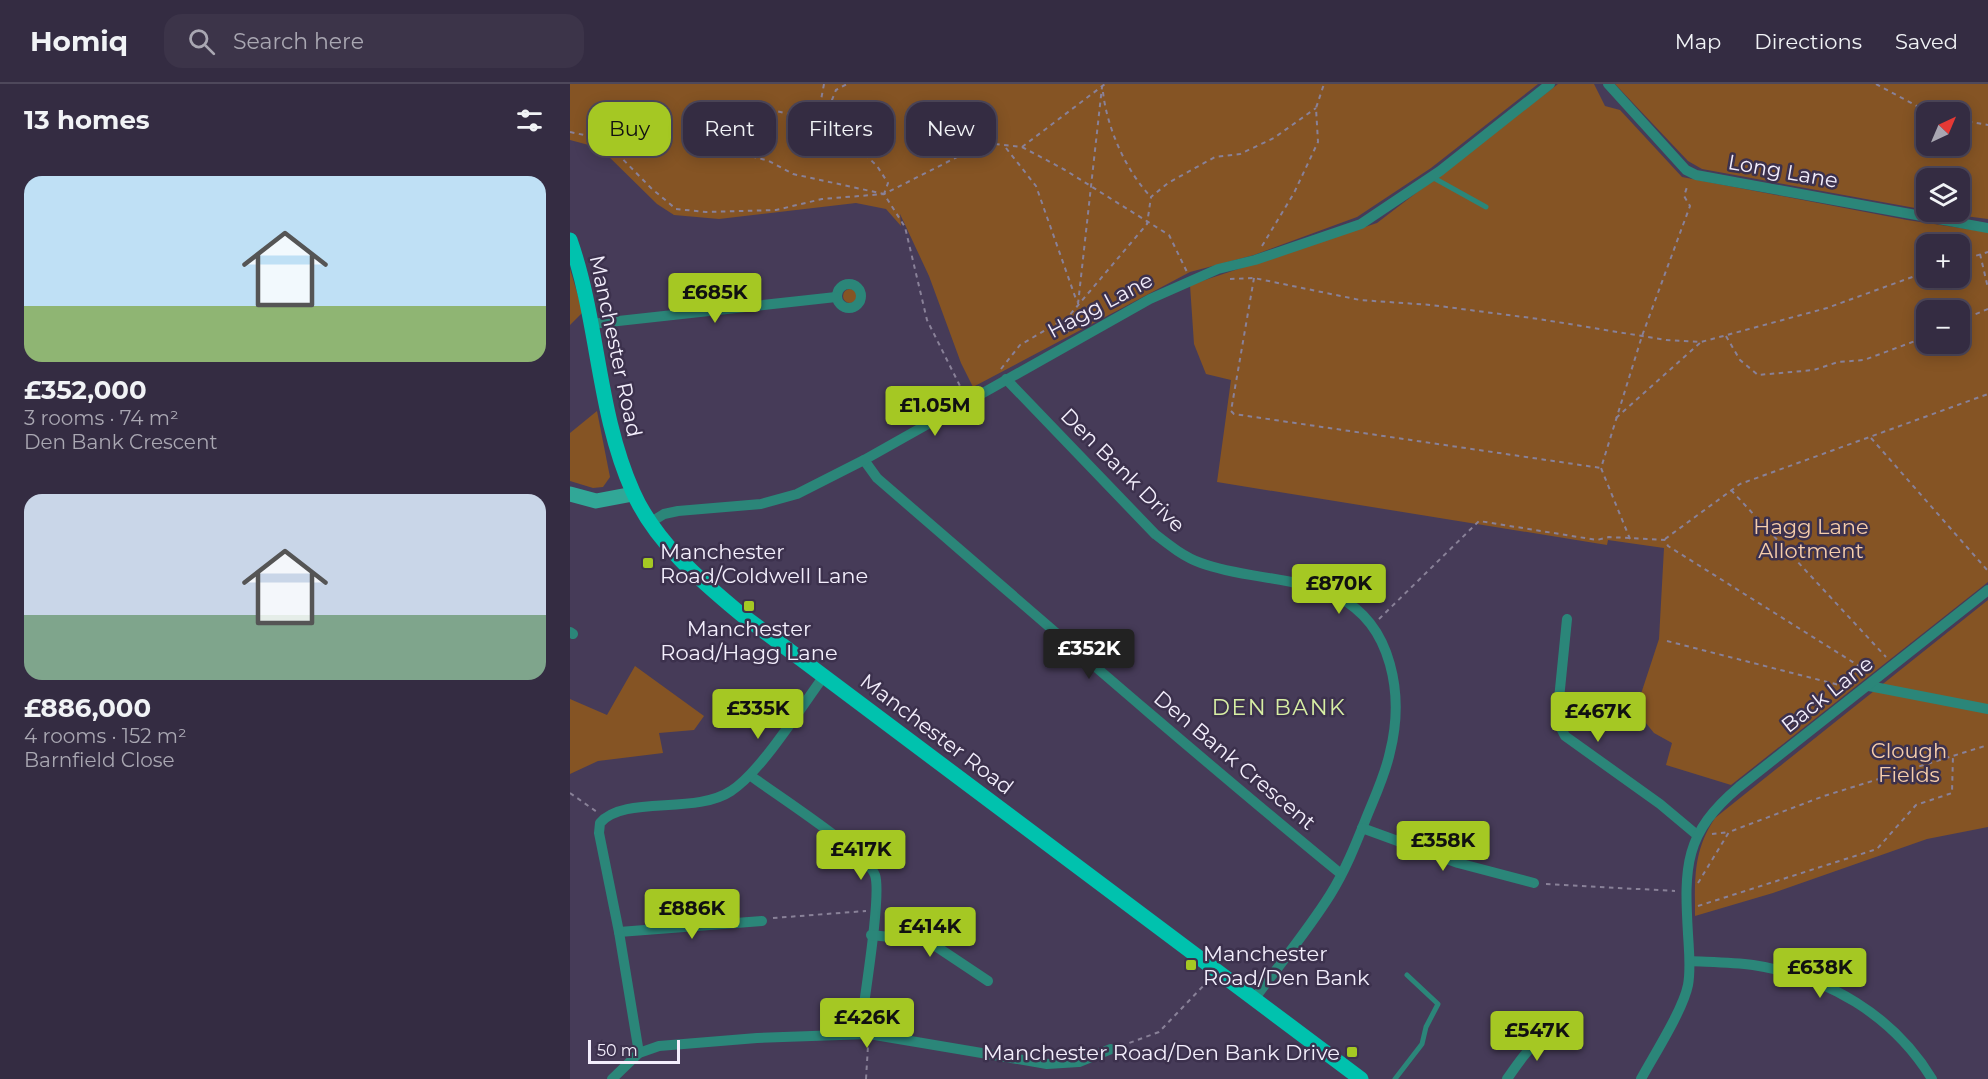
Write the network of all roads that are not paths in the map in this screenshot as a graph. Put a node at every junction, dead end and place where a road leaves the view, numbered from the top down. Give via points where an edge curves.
1 (1550, 84) edge
2 (1608, 84) edge
3 (1432, 177) junction
4 (1486, 207) dead end
5 (1988, 228) edge
6 (570, 240) edge
7 (836, 297) dead end
8 (591, 324) junction
9 (1008, 378) junction
10 (864, 460) junction
11 (570, 494) edge
12 (633, 494) junction
13 (651, 522) junction
14 (1988, 590) edge
15 (1568, 619) dead end
16 (824, 676) junction
17 (1866, 688) junction
18 (1988, 709) edge
19 (751, 776) junction
20 (1362, 828) junction
21 (1697, 835) junction
22 (1341, 874) junction
23 (1534, 883) road end
24 (762, 921) road end
25 (619, 932) junction
26 (871, 935) junction
27 (1690, 961) junction
28 (1407, 975) dead end
29 (988, 981) dead end
30 (1255, 998) junction
31 (1559, 1032) dead end
32 (865, 1034) junction
33 (1111, 1049) road end
34 (639, 1053) junction
35 (612, 1079) edge
36 (1361, 1079) edge
37 (1395, 1079) edge
38 (1507, 1079) edge
39 (1641, 1079) edge
40 (1932, 1079) edge

1 - 3 street, Hagg Lane
2 - 5 street, Long Lane via 1691,173
3 - 4 lane
3 - 9 street, Hagg Lane via 1361,224 1196,278 1149,299
6 - 8 main road, Manchester Road
7 - 8 street
8 - 12 main road, Manchester Road via 606,407
9 - 10 street, Hagg Lane
9 - 20 street, Den Bank Drive via 1155,534 1176,550 1222,570 1323,590 1357,610 1373,625 1391,667 1394,722 1391,751
10 - 13 street, Hagg Lane via 781,499 678,511
10 - 22 street, Den Bank Crescent via 877,478
11 - 12 street via 596,501
12 - 13 main road, Manchester Road
13 - 16 main road, Manchester Road via 705,584
14 - 17 street, Back Lane
15 - 21 street via 1558,709 1565,736
16 - 19 street
16 - 30 main road, Manchester Road
17 - 18 street
17 - 21 street, Back Lane via 1725,800
19 - 25 street via 711,800 616,810 605,817 599,833
19 - 26 street via 867,862 877,883
20 - 22 street, Den Bank Drive
20 - 23 street via 1458,863
21 - 27 street, Back Lane via 1689,859 1686,891
22 - 30 street, Den Bank Drive
24 - 25 street
25 - 34 street
26 - 29 street via 928,941
26 - 32 street
27 - 39 street, Back Lane via 1688,986
27 - 40 street via 1751,964 1818,982 1889,1025
28 - 37 lane via 1438,1004 1422,1044
30 - 36 main road, Manchester Road
31 - 38 street via 1533,1044
32 - 33 street via 1047,1064 1079,1062
32 - 34 street via 659,1046
34 - 35 street

